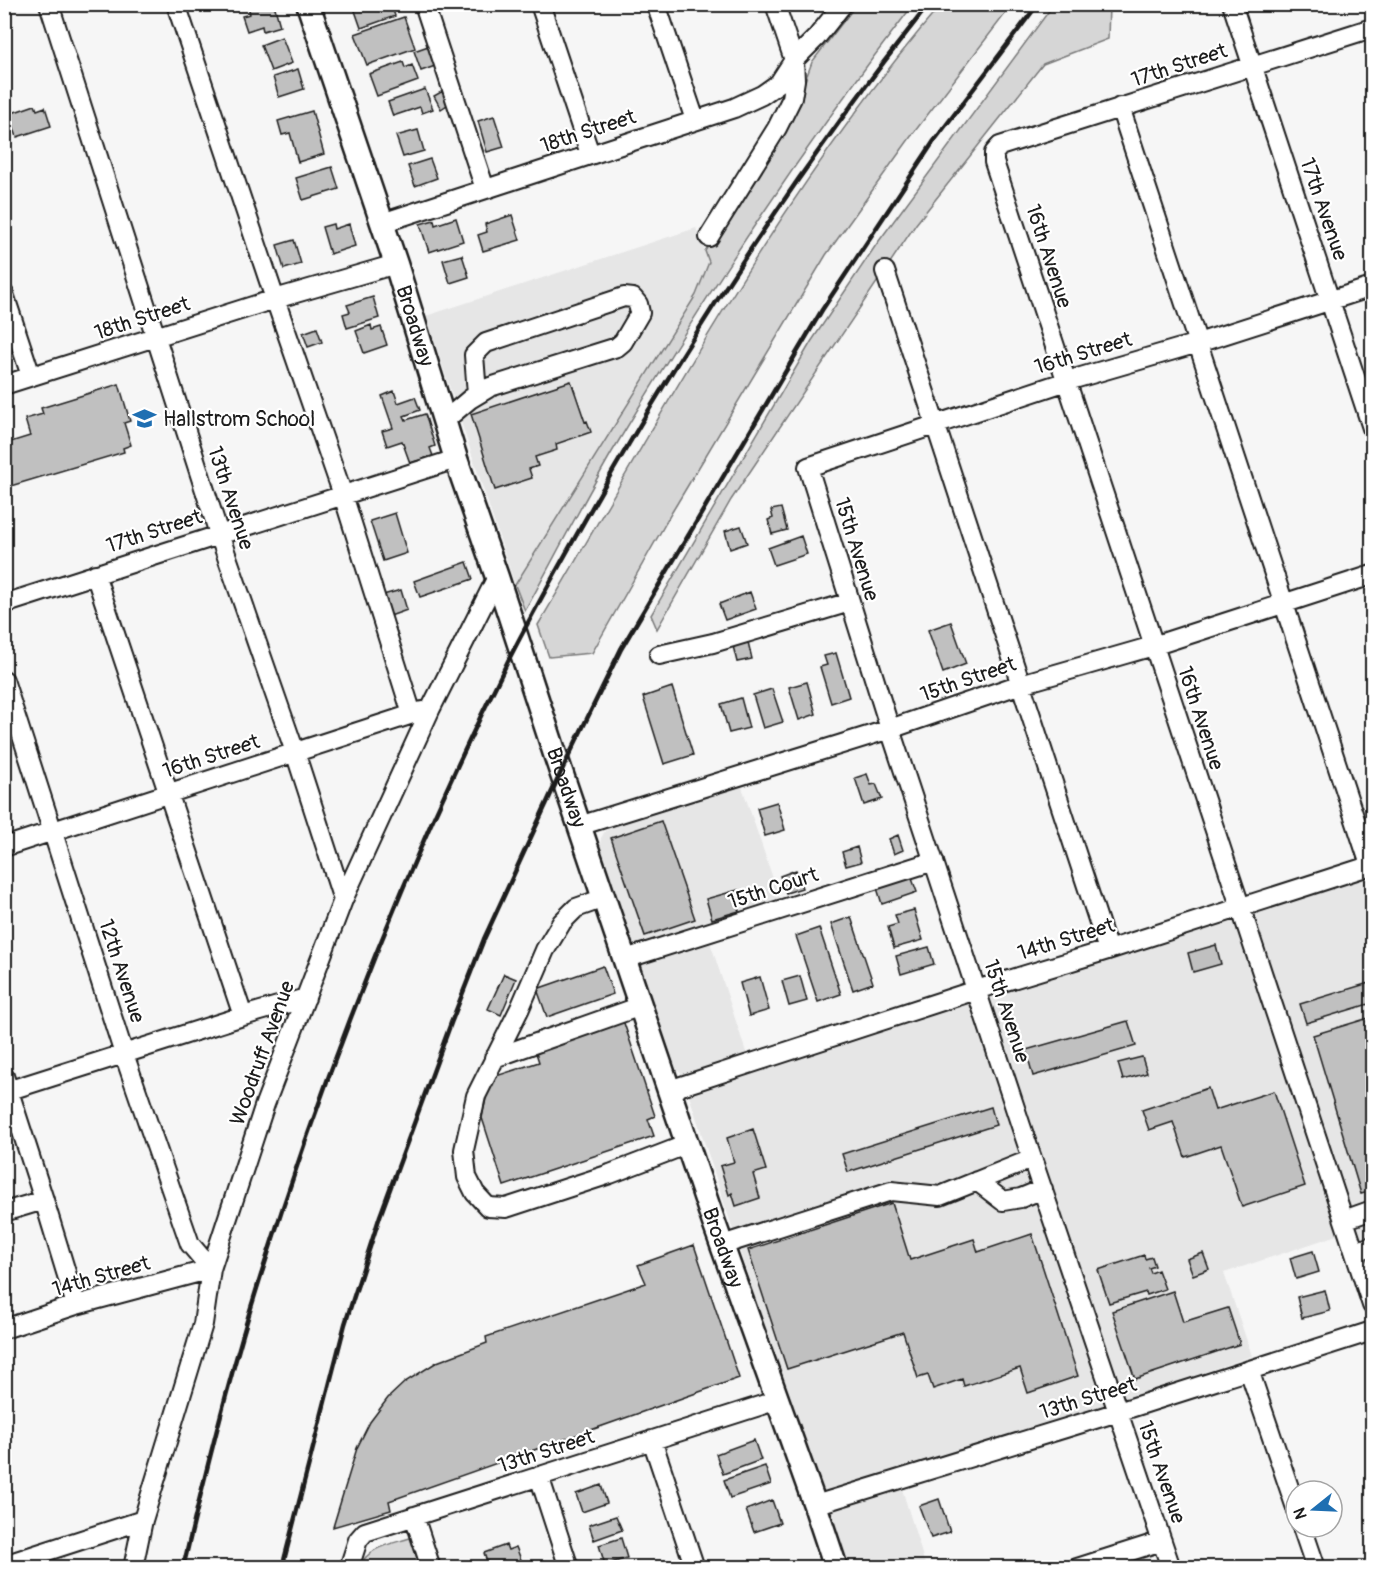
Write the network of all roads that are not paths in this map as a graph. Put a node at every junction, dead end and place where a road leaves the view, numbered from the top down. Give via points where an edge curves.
1 (49, 4) edge
2 (177, 4) edge
3 (308, 4) edge
4 (424, 4) edge
5 (540, 4) edge
6 (656, 4) edge
7 (775, 4) edge
8 (843, 4) edge
9 (1232, 4) edge
10 (1372, 28) edge
11 (794, 60) junction
12 (1251, 65) junction
13 (1120, 107) junction
14 (695, 120) junction
15 (1000, 146) joint
16 (590, 154) junction
17 (485, 189) junction
18 (382, 223) junction
19 (709, 237) dead end
20 (396, 264) junction
21 (885, 271) dead end
22 (1372, 287) edge
23 (4, 294) edge
24 (275, 299) junction
25 (1331, 300) junction
26 (156, 337) junction
27 (1198, 343) junction
28 (31, 376) junction
29 (1067, 381) junction
30 (4, 385) edge
31 (477, 394) junction
32 (444, 422) junction
33 (935, 423) junction
34 (1372, 428) edge
35 (456, 459) junction
36 (808, 467) joint
37 (342, 495) junction
38 (219, 534) junction
39 (95, 574) junction
40 (1372, 575) edge
41 (497, 577) junction
42 (850, 602) junction
43 (4, 604) edge
44 (1283, 604) junction
45 (1153, 646) junction
46 (659, 655) dead end
47 (4, 680) edge
48 (1022, 684) junction
49 (431, 708) junction
50 (412, 714) junction
51 (890, 729) junction
52 (295, 752) junction
53 (169, 793) junction
54 (579, 826) junction
55 (54, 831) junction
56 (4, 847) edge
57 (934, 861) junction
58 (1371, 865) edge
59 (604, 898) junction
60 (343, 900) junction
61 (1240, 906) junction
62 (1108, 950) junction
63 (625, 959) junction
64 (976, 990) junction
65 (306, 998) junction
66 (641, 1006) junction
67 (243, 1016) junction
68 (124, 1054) junction
69 (494, 1058) junction
70 (6, 1086) edge
71 (669, 1090) junction
72 (688, 1144) junction
73 (1032, 1159) junction
74 (977, 1181) junction
75 (1043, 1189) junction
76 (44, 1200) junction
77 (1372, 1210) edge
78 (4, 1212) edge
79 (1344, 1220) junction
80 (722, 1245) junction
81 (1372, 1246) edge
82 (1355, 1252) junction
83 (211, 1269) junction
84 (1369, 1284) edge
85 (76, 1305) junction
86 (1372, 1305) edge
87 (4, 1329) edge
88 (1372, 1331) edge
89 (1249, 1370) junction
90 (778, 1400) junction
91 (1118, 1412) junction
92 (652, 1440) junction
93 (539, 1476) junction
94 (1286, 1479) edge
95 (815, 1505) junction
96 (414, 1516) junction
97 (143, 1520) junction
98 (1306, 1539) edge
99 (1162, 1541) junction
100 (4, 1565) edge
101 (133, 1568) edge
102 (349, 1568) edge
103 (431, 1568) edge
104 (569, 1568) edge
105 (695, 1568) edge
106 (836, 1568) edge
107 (1077, 1568) edge
108 (1171, 1568) edge
109 (1316, 1568) edge

1 - 26 street, 13th Avenue
2 - 24 street
3 - 18 main road, Broadway
4 - 17 street
5 - 16 street
6 - 14 street
7 - 11 street
8 - 11 street
9 - 12 street, 17th Avenue
10 - 12 street, 17th Street
11 - 14 street, 18th Street via 779,83 762,95
11 - 19 street via 792,98
12 - 13 street, 17th Street
12 - 25 street, 17th Avenue
13 - 15 street, 17th Street
13 - 27 street
14 - 16 street, 18th Street
15 - 29 street, 16th Avenue via 994,153 994,162
16 - 17 street, 18th Street
17 - 18 street, 18th Street
18 - 20 main road, Broadway
20 - 24 street, 18th Street
20 - 32 main road, Broadway
21 - 33 street
22 - 25 street, 16th Street
23 - 28 street
24 - 26 street, 18th Street
24 - 37 street
25 - 27 street, 16th Street
25 - 34 street, 17th Avenue
26 - 28 street, 18th Street
26 - 38 street, 13th Avenue
27 - 29 street, 16th Street
27 - 44 street
28 - 30 street, 18th Street
29 - 33 street, 16th Street
29 - 45 street, 16th Avenue
31 - 31 street via 617,347 639,313 638,304 633,298 624,297 486,343 474,355
31 - 32 street
32 - 35 main road, Broadway
33 - 36 street, 16th Street
33 - 48 street
35 - 37 street, 17th Street
35 - 41 main road, Broadway
36 - 42 street, 15th Avenue
37 - 38 street, 17th Street
37 - 50 street
38 - 39 street, 17th Street
38 - 52 street, 13th Avenue
39 - 43 street, 17th Street
39 - 53 street
40 - 44 street, 15th Street
41 - 49 street, Woodruff Avenue
41 - 54 main road, Broadway
42 - 46 street
42 - 51 street, 15th Avenue
44 - 45 street, 15th Street
44 - 58 street
45 - 48 street, 15th Street
45 - 61 street, 16th Avenue
47 - 55 street, 12th Avenue
48 - 51 street, 15th Street
48 - 62 street
49 - 50 street, 16th Street
49 - 60 street, Woodruff Avenue
50 - 52 street, 16th Street
51 - 54 street, 15th Street
51 - 57 street, 15th Avenue
52 - 53 street, 16th Street
52 - 60 street, 13th Avenue
53 - 55 street, 16th Street
53 - 67 street
54 - 59 main road, Broadway
55 - 56 street, 16th Street
55 - 68 street, 12th Avenue
57 - 63 street, 15th Court
57 - 64 street, 15th Avenue
58 - 61 street, 14th Street
59 - 63 main road, Broadway
59 - 69 street via 576,908 562,922
60 - 65 street, Woodruff Avenue
61 - 62 street, 14th Street
61 - 79 street, 16th Avenue
62 - 64 street, 14th Street
63 - 66 main road, Broadway
64 - 71 street, 14th Street
64 - 73 street, 15th Avenue
65 - 67 street
65 - 83 street, Woodruff Avenue via 265,1104
66 - 69 street
66 - 71 main road, Broadway
67 - 68 street
68 - 70 street
68 - 83 street, 12th Avenue via 189,1244
69 - 72 street via 476,1096 464,1150 467,1177 488,1207 506,1208
70 - 76 street
71 - 72 main road, Broadway
72 - 80 main road, Broadway
73 - 74 street
73 - 75 street, 15th Avenue
74 - 75 street via 1003,1201
74 - 80 street via 940,1196 891,1191
75 - 91 street, 15th Avenue
76 - 78 street
76 - 85 street
77 - 79 street
79 - 82 street, 16th Avenue
80 - 90 main road, Broadway
81 - 82 street
82 - 84 street, 16th Avenue
83 - 85 street, 14th Street
83 - 97 street, Woodruff Avenue via 203,1324
84 - 86 street, 16th Avenue
85 - 87 street, 14th Street
88 - 89 street, 13th Street
89 - 91 street, 13th Street
89 - 94 street
90 - 92 street, 13th Street
90 - 95 main road, Broadway
91 - 95 street, 13th Street
91 - 99 street, 15th Avenue
92 - 93 street, 13th Street
92 - 105 street
93 - 96 street, 13th Street
93 - 104 street
95 - 106 main road, Broadway
96 - 102 street, 13th Street via 365,1532 358,1540
96 - 103 street
97 - 100 street
97 - 101 street, Woodruff Avenue
98 - 109 street
99 - 107 street
99 - 108 street, 15th Avenue

